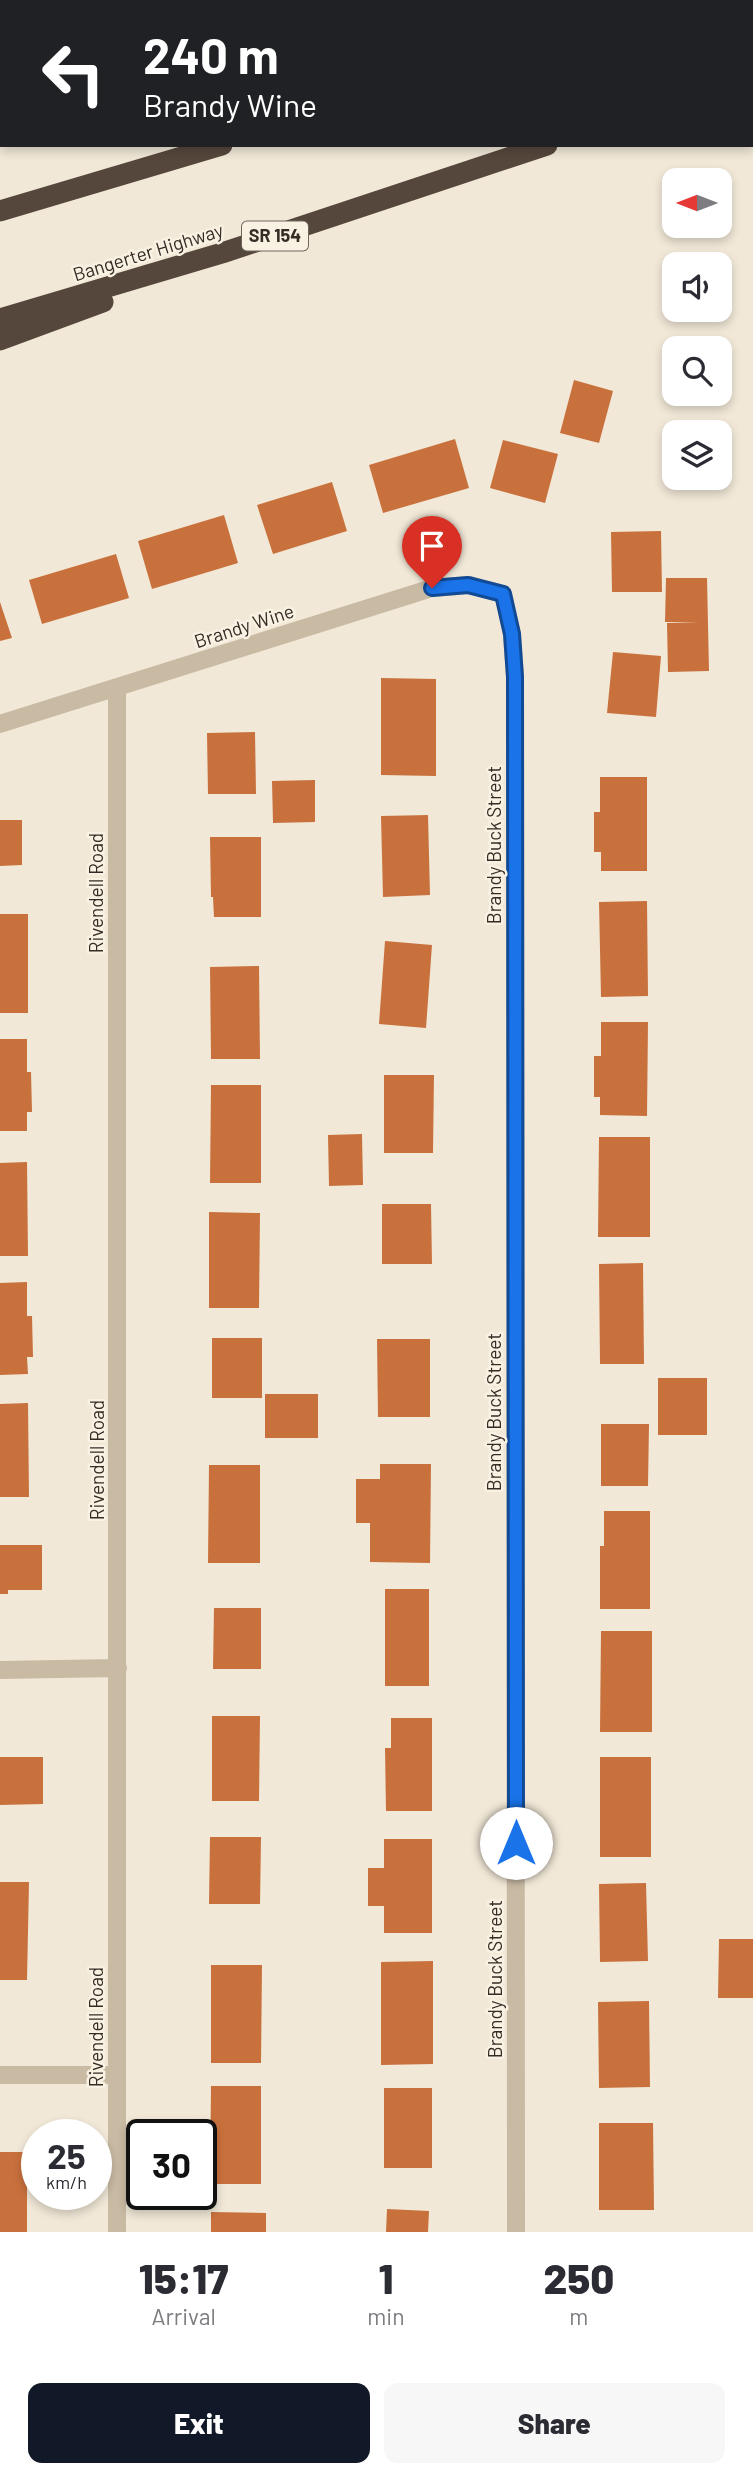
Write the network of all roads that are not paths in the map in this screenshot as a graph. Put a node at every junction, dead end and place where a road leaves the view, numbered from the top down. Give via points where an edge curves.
1 (216, 147) edge
2 (541, 147) edge
3 (189, 156) junction
4 (0, 205) edge
5 (0, 211) edge
6 (222, 253) junction
7 (0, 319) edge
8 (0, 340) edge
9 (503, 594) joint
10 (117, 688) junction
11 (0, 724) edge
12 (118, 1668) junction
13 (0, 1670) edge
14 (0, 2075) edge
15 (117, 2075) junction
16 (117, 2232) edge
17 (516, 2232) edge

1 - 3 highway
2 - 6 highway, Bangerter Highway / SR 154
3 - 4 highway
3 - 5 highway
6 - 7 highway, Bangerter Highway / SR 154
6 - 8 highway
9 - 10 street, Brandy Wine via 468,585 432,588
9 - 17 street, Brandy Buck Street via 515,677
10 - 11 street, Brandy Wine
10 - 12 street, Rivendell Road
12 - 13 street
12 - 15 street, Rivendell Road
14 - 15 street
15 - 16 street, Rivendell Road

